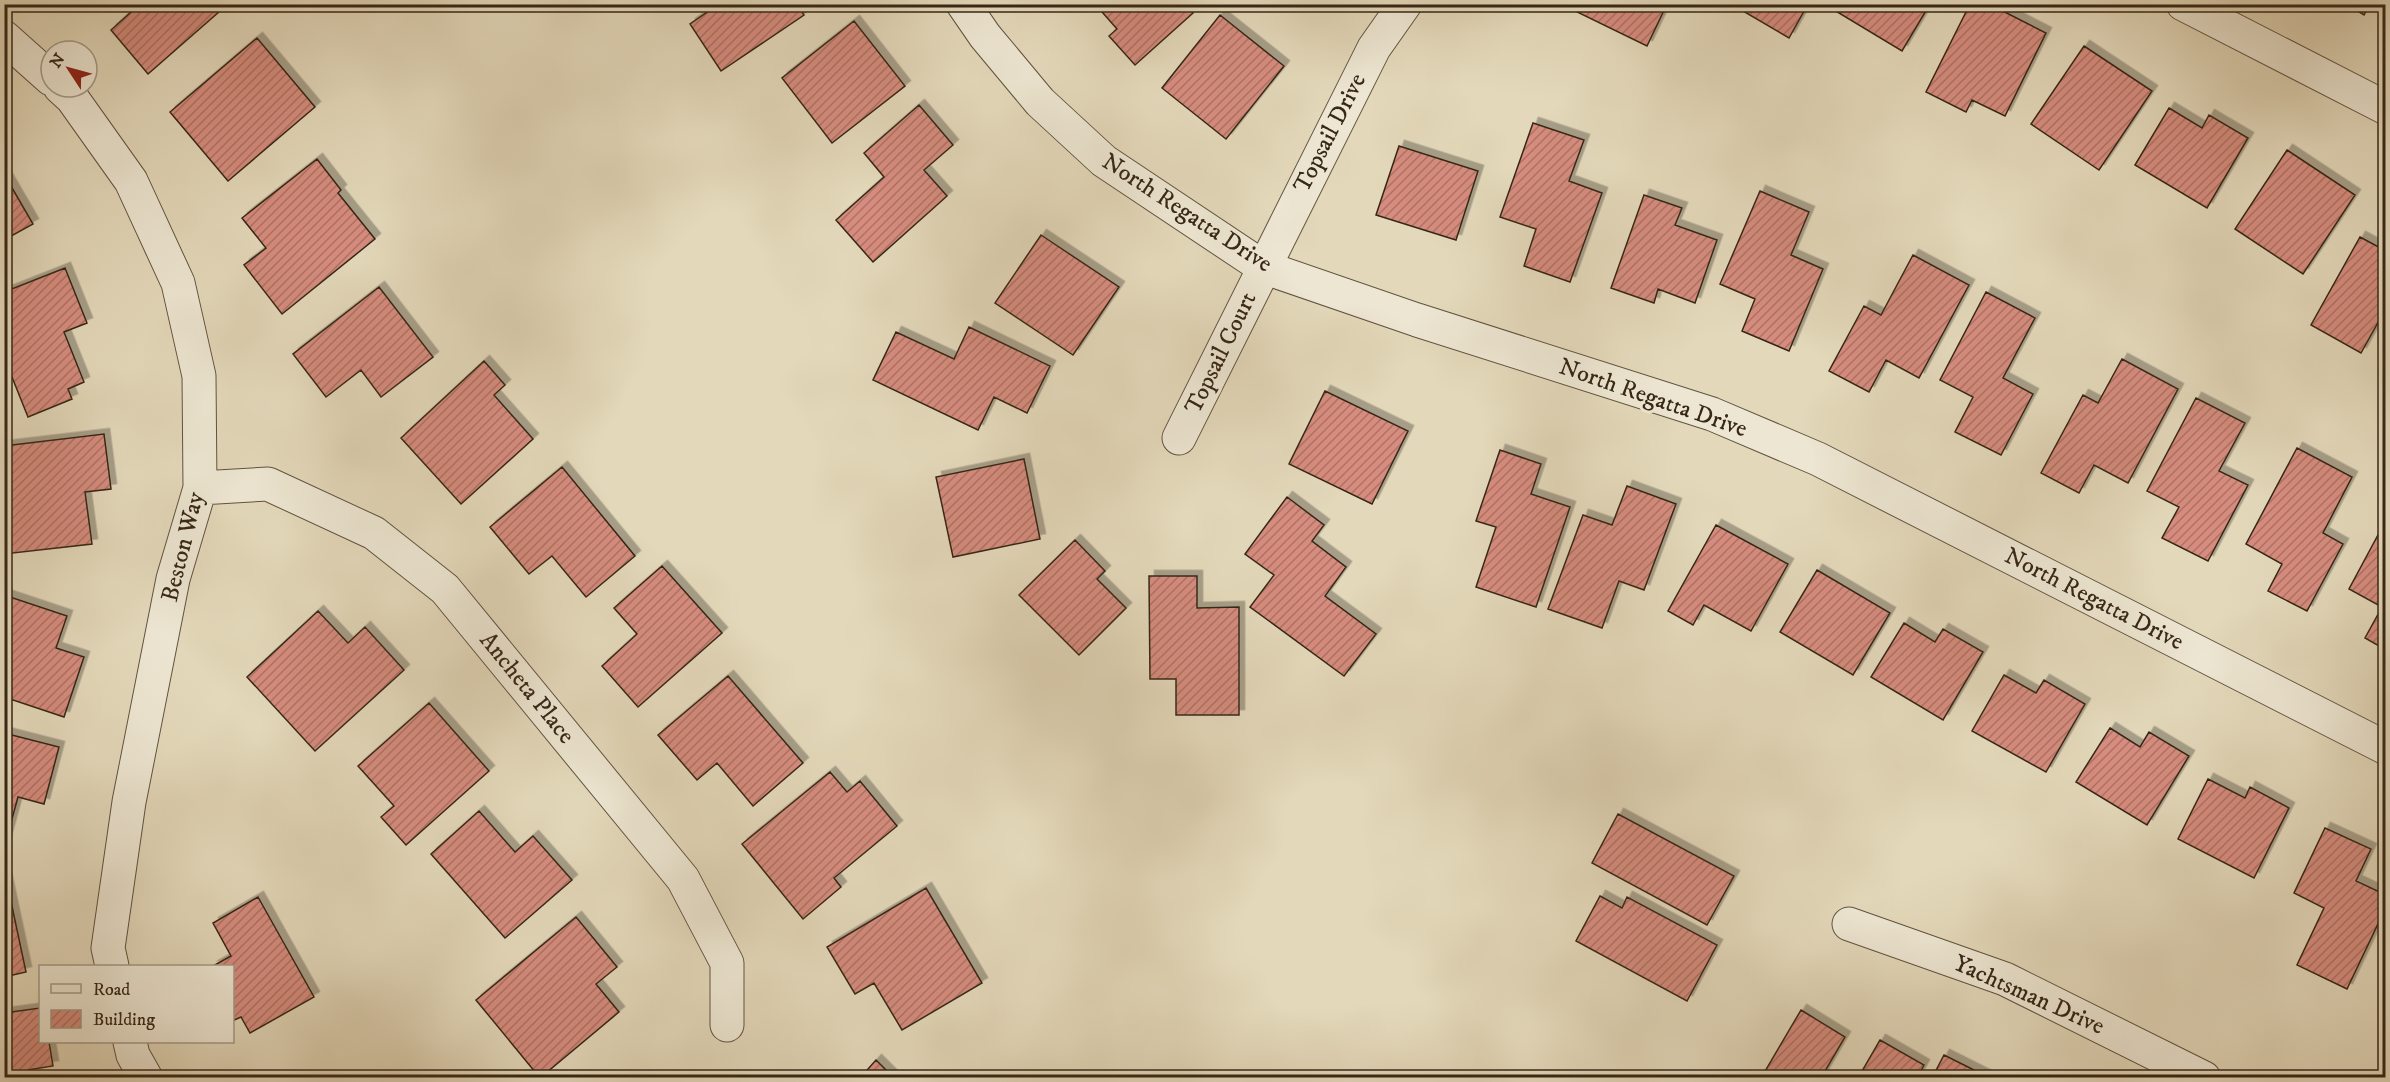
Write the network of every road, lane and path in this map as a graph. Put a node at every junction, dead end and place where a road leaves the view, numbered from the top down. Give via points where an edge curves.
1 (963, 4) edge
2 (1405, 4) edge
3 (2183, 4) edge
4 (4, 37) edge
5 (39, 68) edge
6 (73, 99) edge
7 (2385, 108) edge
8 (1263, 267) junction
9 (1179, 438) dead end
10 (200, 488) junction
11 (2385, 748) edge
12 (1849, 924) dead end
13 (112, 965) edge
14 (727, 1025) dead end
15 (130, 1043) edge
16 (146, 1077) edge
17 (2204, 1077) edge

1 - 8 street, North Regatta Drive via 1040,102 1104,161
2 - 8 street, Topsail Drive via 1374,48
3 - 7 street
4 - 5 street
6 - 10 street, Beston Way via 131,181 178,283 199,376
8 - 9 street, Topsail Court
8 - 11 street, North Regatta Drive via 1712,414 1818,459
10 - 13 street, Beston Way via 173,579 129,802 108,948
10 - 14 street, Ancheta Place via 268,484 374,533 445,589 683,879 727,963
12 - 17 street, Yachtsman Drive via 2005,979
15 - 16 street

